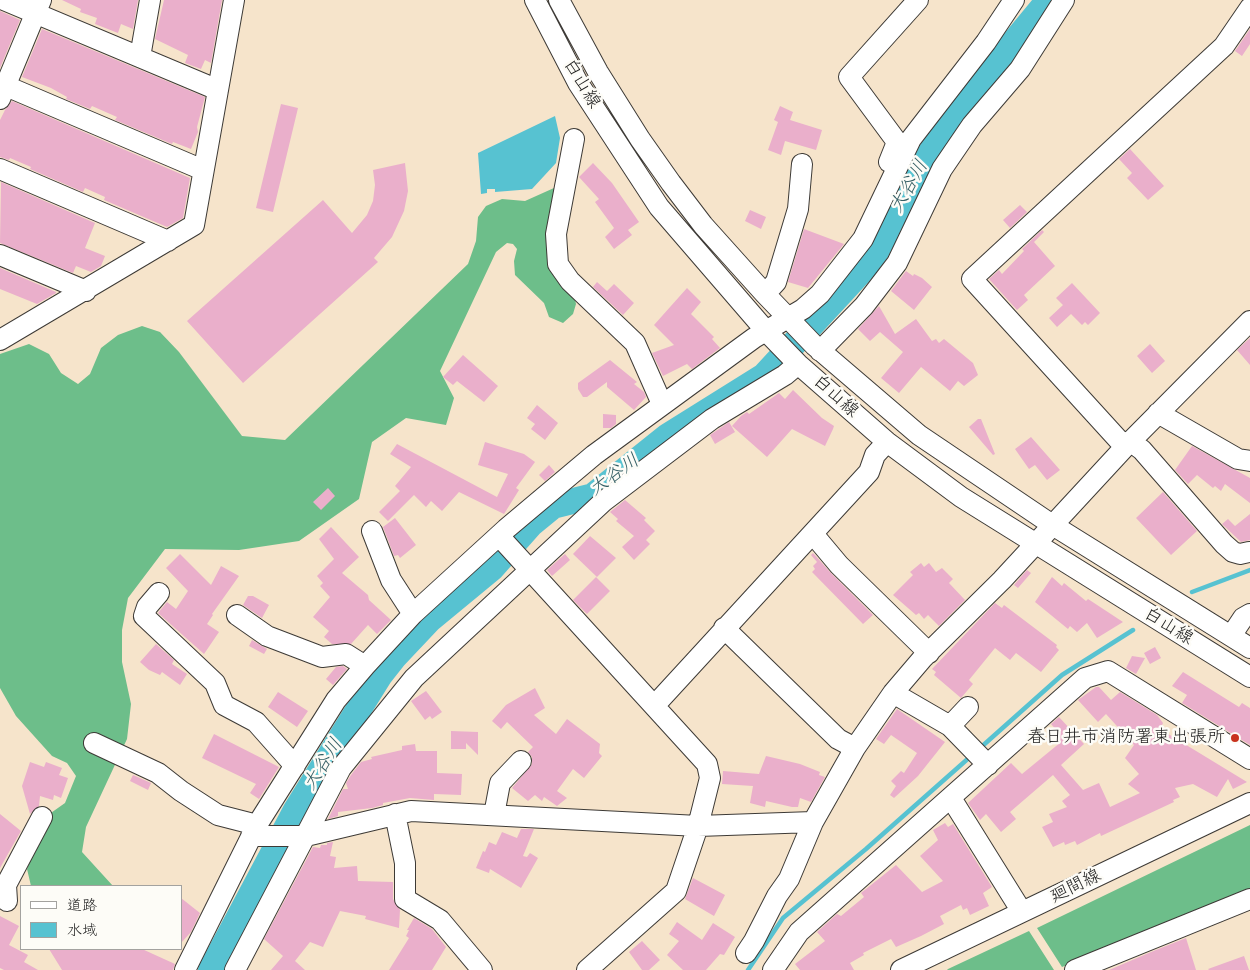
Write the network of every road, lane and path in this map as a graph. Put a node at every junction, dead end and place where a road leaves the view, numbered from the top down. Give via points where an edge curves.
1 (4, 0) edge
2 (150, 0) edge
3 (234, 0) edge
4 (535, 0) edge
5 (559, 0) edge
6 (918, 0) edge
7 (1014, 0) edge
8 (1064, 0) edge
9 (38, 7) edge
10 (1250, 8) edge
11 (140, 57) junction
12 (218, 90) junction
13 (3, 92) edge
14 (574, 139) dead end
15 (802, 164) dead end
16 (0, 169) edge
17 (203, 170) junction
18 (878, 210) junction
19 (168, 241) junction
20 (0, 255) edge
21 (86, 291) junction
22 (765, 294) junction
23 (790, 320) junction
24 (1250, 321) edge
25 (769, 334) junction
26 (0, 340) edge
27 (818, 348) junction
28 (797, 362) junction
29 (662, 404) junction
30 (1158, 413) junction
31 (887, 442) junction
32 (1128, 444) junction
33 (1250, 461) edge
34 (1051, 524) junction
35 (372, 530) dead end
36 (813, 534) junction
37 (501, 538) junction
38 (1035, 544) junction
39 (1249, 552) dead end
40 (529, 569) junction
41 (159, 593) dead end
42 (413, 614) junction
43 (1250, 614) edge
44 (237, 615) dead end
45 (724, 628) junction
46 (1230, 636) junction
47 (1250, 648) edge
48 (929, 653) junction
49 (365, 666) junction
50 (1250, 677) edge
51 (893, 693) junction
52 (655, 705) junction
53 (968, 707) dead end
54 (950, 726) junction
55 (94, 743) dead end
56 (855, 748) junction
57 (980, 756) junction
58 (1250, 759) edge
59 (521, 761) dead end
60 (295, 766) junction
61 (951, 798) junction
62 (1250, 803) edge
63 (395, 814) junction
64 (494, 815) junction
65 (42, 817) dead end
66 (813, 822) junction
67 (698, 826) junction
68 (256, 832) junction
69 (304, 836) junction
70 (7, 894) edge
71 (1250, 899) edge
72 (1022, 912) junction
73 (189, 947) edge
74 (746, 953) dead end
75 (242, 966) edge
76 (185, 970) edge
77 (482, 970) edge
78 (587, 970) edge
79 (773, 970) edge
80 (901, 970) edge
81 (1075, 970) edge

1 - 9 street
2 - 11 street
3 - 12 street
4 - 25 street, 白山線 via 578,83 659,207
5 - 22 street, 白山線 via 598,72 640,139 703,224
6 - 18 street via 849,77 897,142 878,190
7 - 18 street via 986,42 911,139
8 - 27 street via 1020,69 972,125 942,169 897,263 864,306
9 - 11 street
9 - 13 street
10 - 32 street via 1224,46 972,279
11 - 12 street
12 - 17 street
13 - 17 street
14 - 29 street via 556,234 558,264 570,281 635,343
15 - 22 street via 798,209 776,282
16 - 19 street
17 - 19 street via 194,225
18 - 23 street via 863,239 820,294
19 - 21 street
20 - 21 street
21 - 26 street
22 - 23 street, 白山線
23 - 25 street
23 - 27 street, 白山線
24 - 30 street
25 - 28 street, 白山線
25 - 29 street
27 - 34 street, 白山線 via 919,434
28 - 31 street, 白山線
28 - 40 street via 785,375 712,419 604,501
29 - 37 street via 594,455
30 - 32 street
30 - 33 street via 1238,459
31 - 36 street via 875,455 869,472
31 - 38 street, 白山線 via 961,497
32 - 34 street
32 - 39 street via 1142,450 1224,544 1233,552
34 - 38 street
34 - 46 street, 白山線
35 - 42 street via 391,580
36 - 45 street
36 - 48 street via 839,565
37 - 40 street
37 - 42 street
38 - 48 street
38 - 50 street, 白山線
40 - 52 street
40 - 69 street via 414,678 341,768
41 - 60 street via 144,616 215,683 224,705 256,722
42 - 49 street
43 - 46 street via 1242,618
44 - 49 street via 267,636 322,656 346,654
45 - 52 street
45 - 56 street via 838,739
46 - 47 street, 白山線
48 - 51 street
49 - 60 street via 336,700
51 - 54 street
51 - 56 street
52 - 67 street via 707,764 710,778
53 - 54 street
54 - 57 street
55 - 68 street via 158,773 218,815
56 - 66 street
57 - 58 street via 1085,678 1108,672
57 - 61 street
59 - 64 street via 500,782
60 - 68 street
61 - 72 street
61 - 79 street via 799,932
62 - 72 street, 廻間線
63 - 64 street via 411,811
63 - 69 street
63 - 77 street via 405,863 405,900 440,920
64 - 67 street
65 - 70 street
66 - 67 street
66 - 74 street via 789,879
67 - 78 street via 676,891
68 - 69 street
68 - 73 street
69 - 75 street
71 - 81 street
72 - 80 street, 廻間線
73 - 76 street

